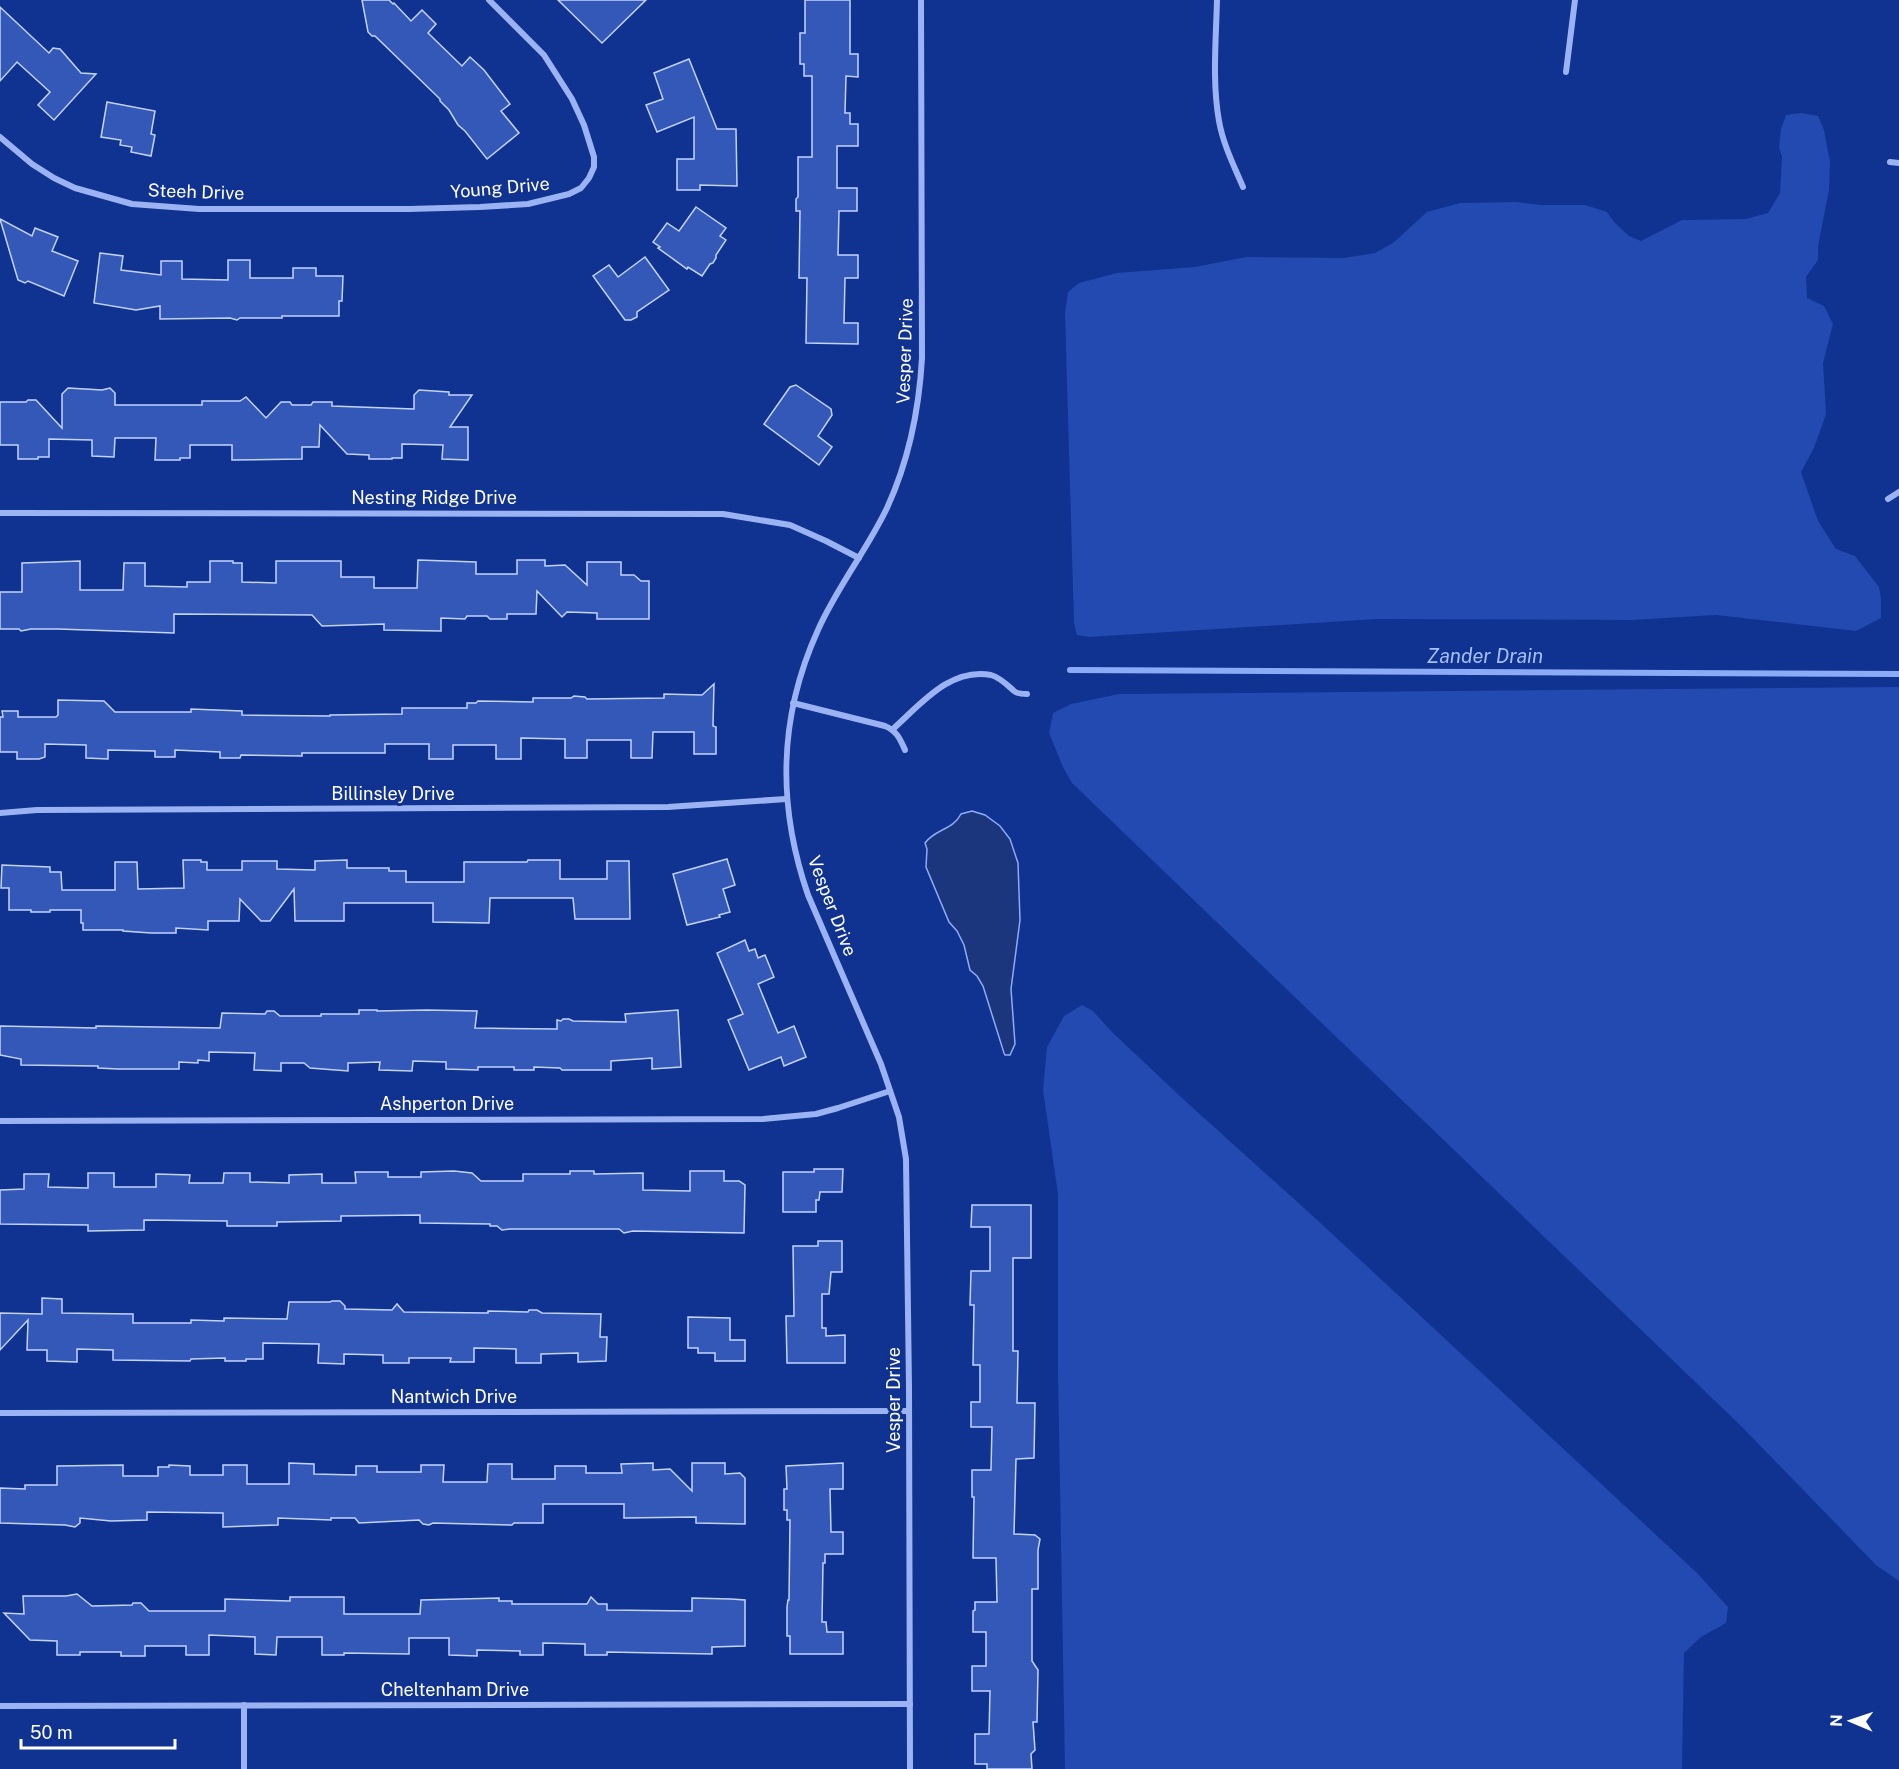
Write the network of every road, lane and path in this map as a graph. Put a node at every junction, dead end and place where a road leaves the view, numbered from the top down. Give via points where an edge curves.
1 (489, 0) edge
2 (921, 0) edge
3 (1217, 0) edge
4 (1575, 0) edge
5 (1566, 72) dead end
6 (0, 137) edge
7 (1890, 162) dead end
8 (1899, 163) edge
9 (1243, 187) dead end
10 (410, 209) joint
11 (1899, 492) edge
12 (1888, 499) dead end
13 (0, 513) edge
14 (859, 558) junction
15 (1027, 694) dead end
16 (793, 703) junction
17 (893, 729) junction
18 (905, 750) dead end
19 (786, 799) junction
20 (0, 813) edge
21 (890, 1090) junction
22 (0, 1121) edge
23 (909, 1411) junction
24 (0, 1413) edge
25 (910, 1704) junction
26 (244, 1705) junction
27 (0, 1706) edge
28 (244, 1769) edge
29 (910, 1769) edge

1 - 10 street, Young Drive via 544,55 557,74 584,125 594,167 581,188 552,200 506,206
2 - 14 street, Vesper Drive via 920,391 898,483
3 - 9 street via 1219,122
4 - 5 street
6 - 10 street, Steeh Drive via 54,178 132,204
7 - 8 street
11 - 12 street
13 - 14 street, Nesting Ridge Drive via 723,514 790,525
14 - 16 street, Vesper Drive via 819,628
15 - 17 street via 1015,693 992,675 971,675 944,684
16 - 17 street
16 - 19 street, Vesper Drive
17 - 18 street
19 - 20 street, Billinsley Drive via 668,807
19 - 21 street, Vesper Drive via 795,852 808,895
21 - 22 street, Ashperton Drive via 816,1114 763,1119
21 - 23 street, Vesper Drive via 901,1128 907,1178
23 - 24 street, Nantwich Drive
23 - 25 street, Vesper Drive
25 - 26 street, Cheltenham Drive
25 - 29 street, Vesper Drive
26 - 27 street, Cheltenham Drive
26 - 28 street

